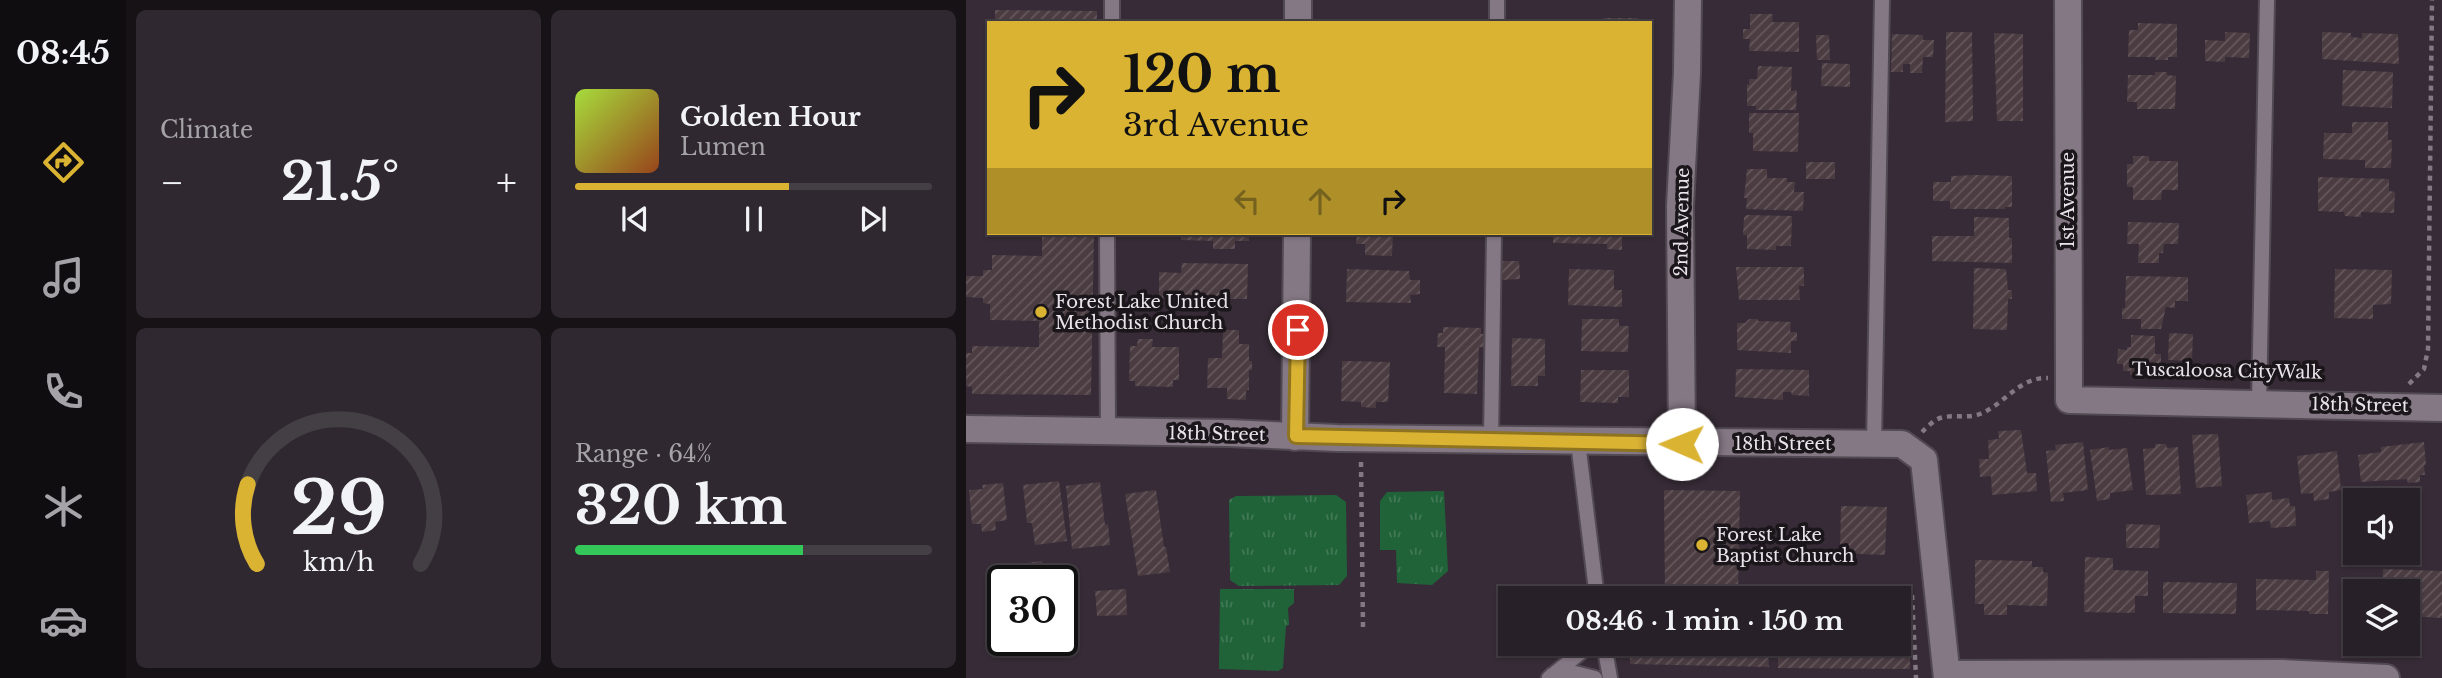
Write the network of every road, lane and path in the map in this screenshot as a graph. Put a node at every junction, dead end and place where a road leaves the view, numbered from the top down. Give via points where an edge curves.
1 (1112, 0) edge
2 (1298, 0) edge
3 (1497, 0) edge
4 (1688, 0) edge
5 (1882, 0) edge
6 (2068, 0) edge
7 (2267, 0) edge
8 (2432, 0) edge
9 (1112, 21) edge
10 (1298, 21) edge
11 (1497, 21) edge
12 (1107, 235) edge
13 (1297, 235) edge
14 (1494, 235) edge
15 (2397, 388) dead end
16 (2069, 389) junction
17 (2259, 403) junction
18 (2442, 408) edge
19 (966, 429) edge
20 (1108, 432) junction
21 (1296, 436) junction
22 (1491, 440) junction
23 (1578, 442) junction
24 (1682, 444) junction
25 (1874, 444) junction
26 (1360, 454) dead end
27 (1917, 455) junction
28 (1596, 586) edge
29 (1912, 589) dead end
30 (1363, 627) dead end
31 (1576, 656) edge
32 (1606, 656) edge
33 (1947, 676) edge
34 (1550, 677) edge
35 (1595, 678) edge
36 (1610, 678) edge
37 (1916, 678) edge
38 (2386, 678) edge

1 - 9 lane
2 - 10 street
3 - 11 lane
4 - 24 street, 2nd Avenue via 1680,206
5 - 25 lane
6 - 16 street, 1st Avenue
7 - 17 lane
8 - 15 path via 2428,349 2418,377
12 - 20 lane
13 - 21 street
14 - 22 lane
16 - 17 street, 18th Street
16 - 27 path via 2038,378 1977,415 1939,418 1922,432
17 - 18 street, 18th Street
19 - 20 street, 18th Street
20 - 21 street, 18th Street
21 - 22 street, 18th Street
22 - 23 street, 18th Street
23 - 24 street, 18th Street
23 - 28 lane
24 - 25 street, 18th Street
25 - 27 street, 18th Street via 1902,444
26 - 30 path
27 - 33 street
29 - 37 path
31 - 34 lane
32 - 36 lane
33 - 38 street via 2281,673
34 - 35 lane via 1575,673

